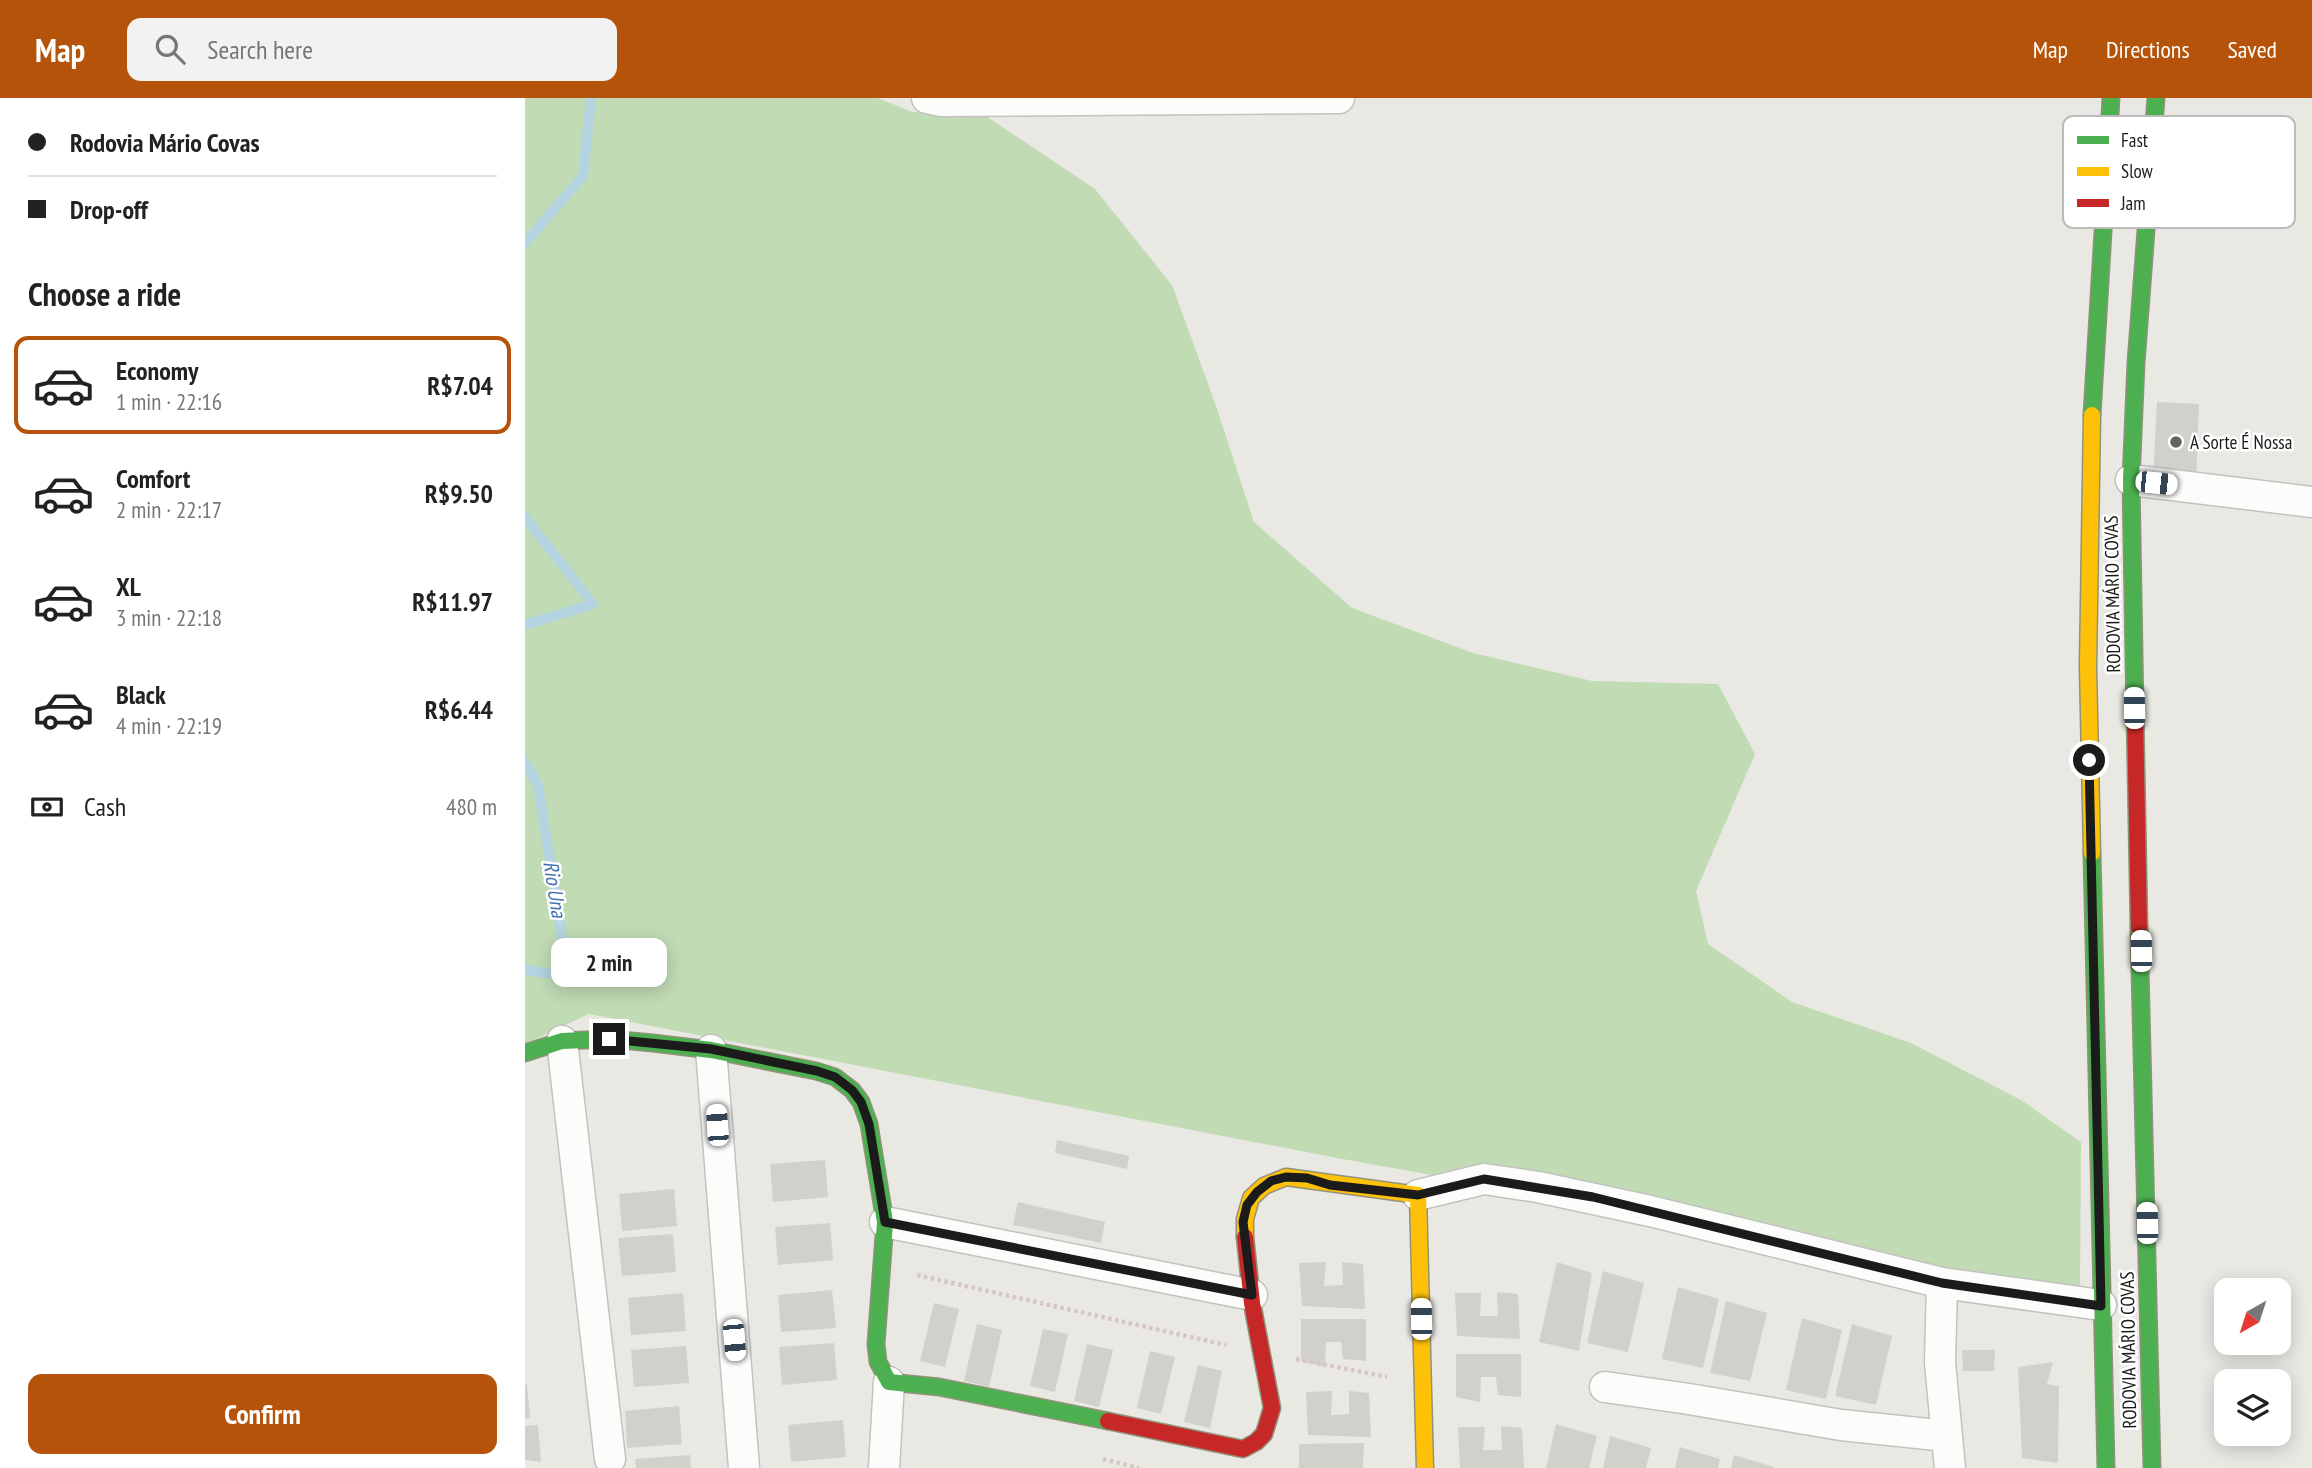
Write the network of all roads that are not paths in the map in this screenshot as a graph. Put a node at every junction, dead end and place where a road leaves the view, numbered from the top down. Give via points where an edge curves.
1 (927, 98) edge
2 (1339, 98) edge
3 (2111, 98) edge
4 (2156, 98) edge
5 (2110, 116) edge
6 (2155, 116) edge
7 (2103, 228) edge
8 (2146, 228) edge
9 (2131, 481) junction
10 (2312, 502) edge
11 (562, 1041) junction
12 (711, 1049) junction
13 (525, 1053) edge
14 (1418, 1195) junction
15 (885, 1222) junction
16 (1942, 1283) junction
17 (1252, 1295) junction
18 (2101, 1306) junction
19 (889, 1382) junction
20 (1605, 1387) dead end
21 (1947, 1436) junction
22 (1251, 1457) edge
23 (610, 1459) dead end
24 (744, 1468) edge
25 (884, 1468) edge
26 (1425, 1468) edge
27 (1950, 1468) edge
28 (2106, 1468) edge
29 (2152, 1468) edge

1 - 2 street
3 - 5 main road, RODOVIA MÁRIO COVAS
4 - 6 main road, RODOVIA MÁRIO COVAS
7 - 18 main road, RODOVIA MÁRIO COVAS via 2093,378 2088,667 2103,1146
8 - 9 main road, RODOVIA MÁRIO COVAS
9 - 10 street
9 - 29 main road, RODOVIA MÁRIO COVAS via 2139,1145
11 - 12 main road via 609,1039
11 - 13 main road
11 - 23 street
12 - 15 main road via 817,1071 852,1090 869,1124
12 - 24 street
14 - 16 street via 1484,1179 1538,1186
14 - 17 main road via 1307,1178 1271,1181 1247,1205 1243,1222
14 - 26 main road
15 - 17 street
15 - 19 main road via 876,1345 878,1362
16 - 18 street
16 - 21 street via 1940,1363
17 - 22 main road via 1272,1408 1267,1431
18 - 28 main road, RODOVIA MÁRIO COVAS
19 - 22 main road via 939,1387 1243,1449
19 - 25 street
20 - 21 street via 1841,1425
21 - 27 street

